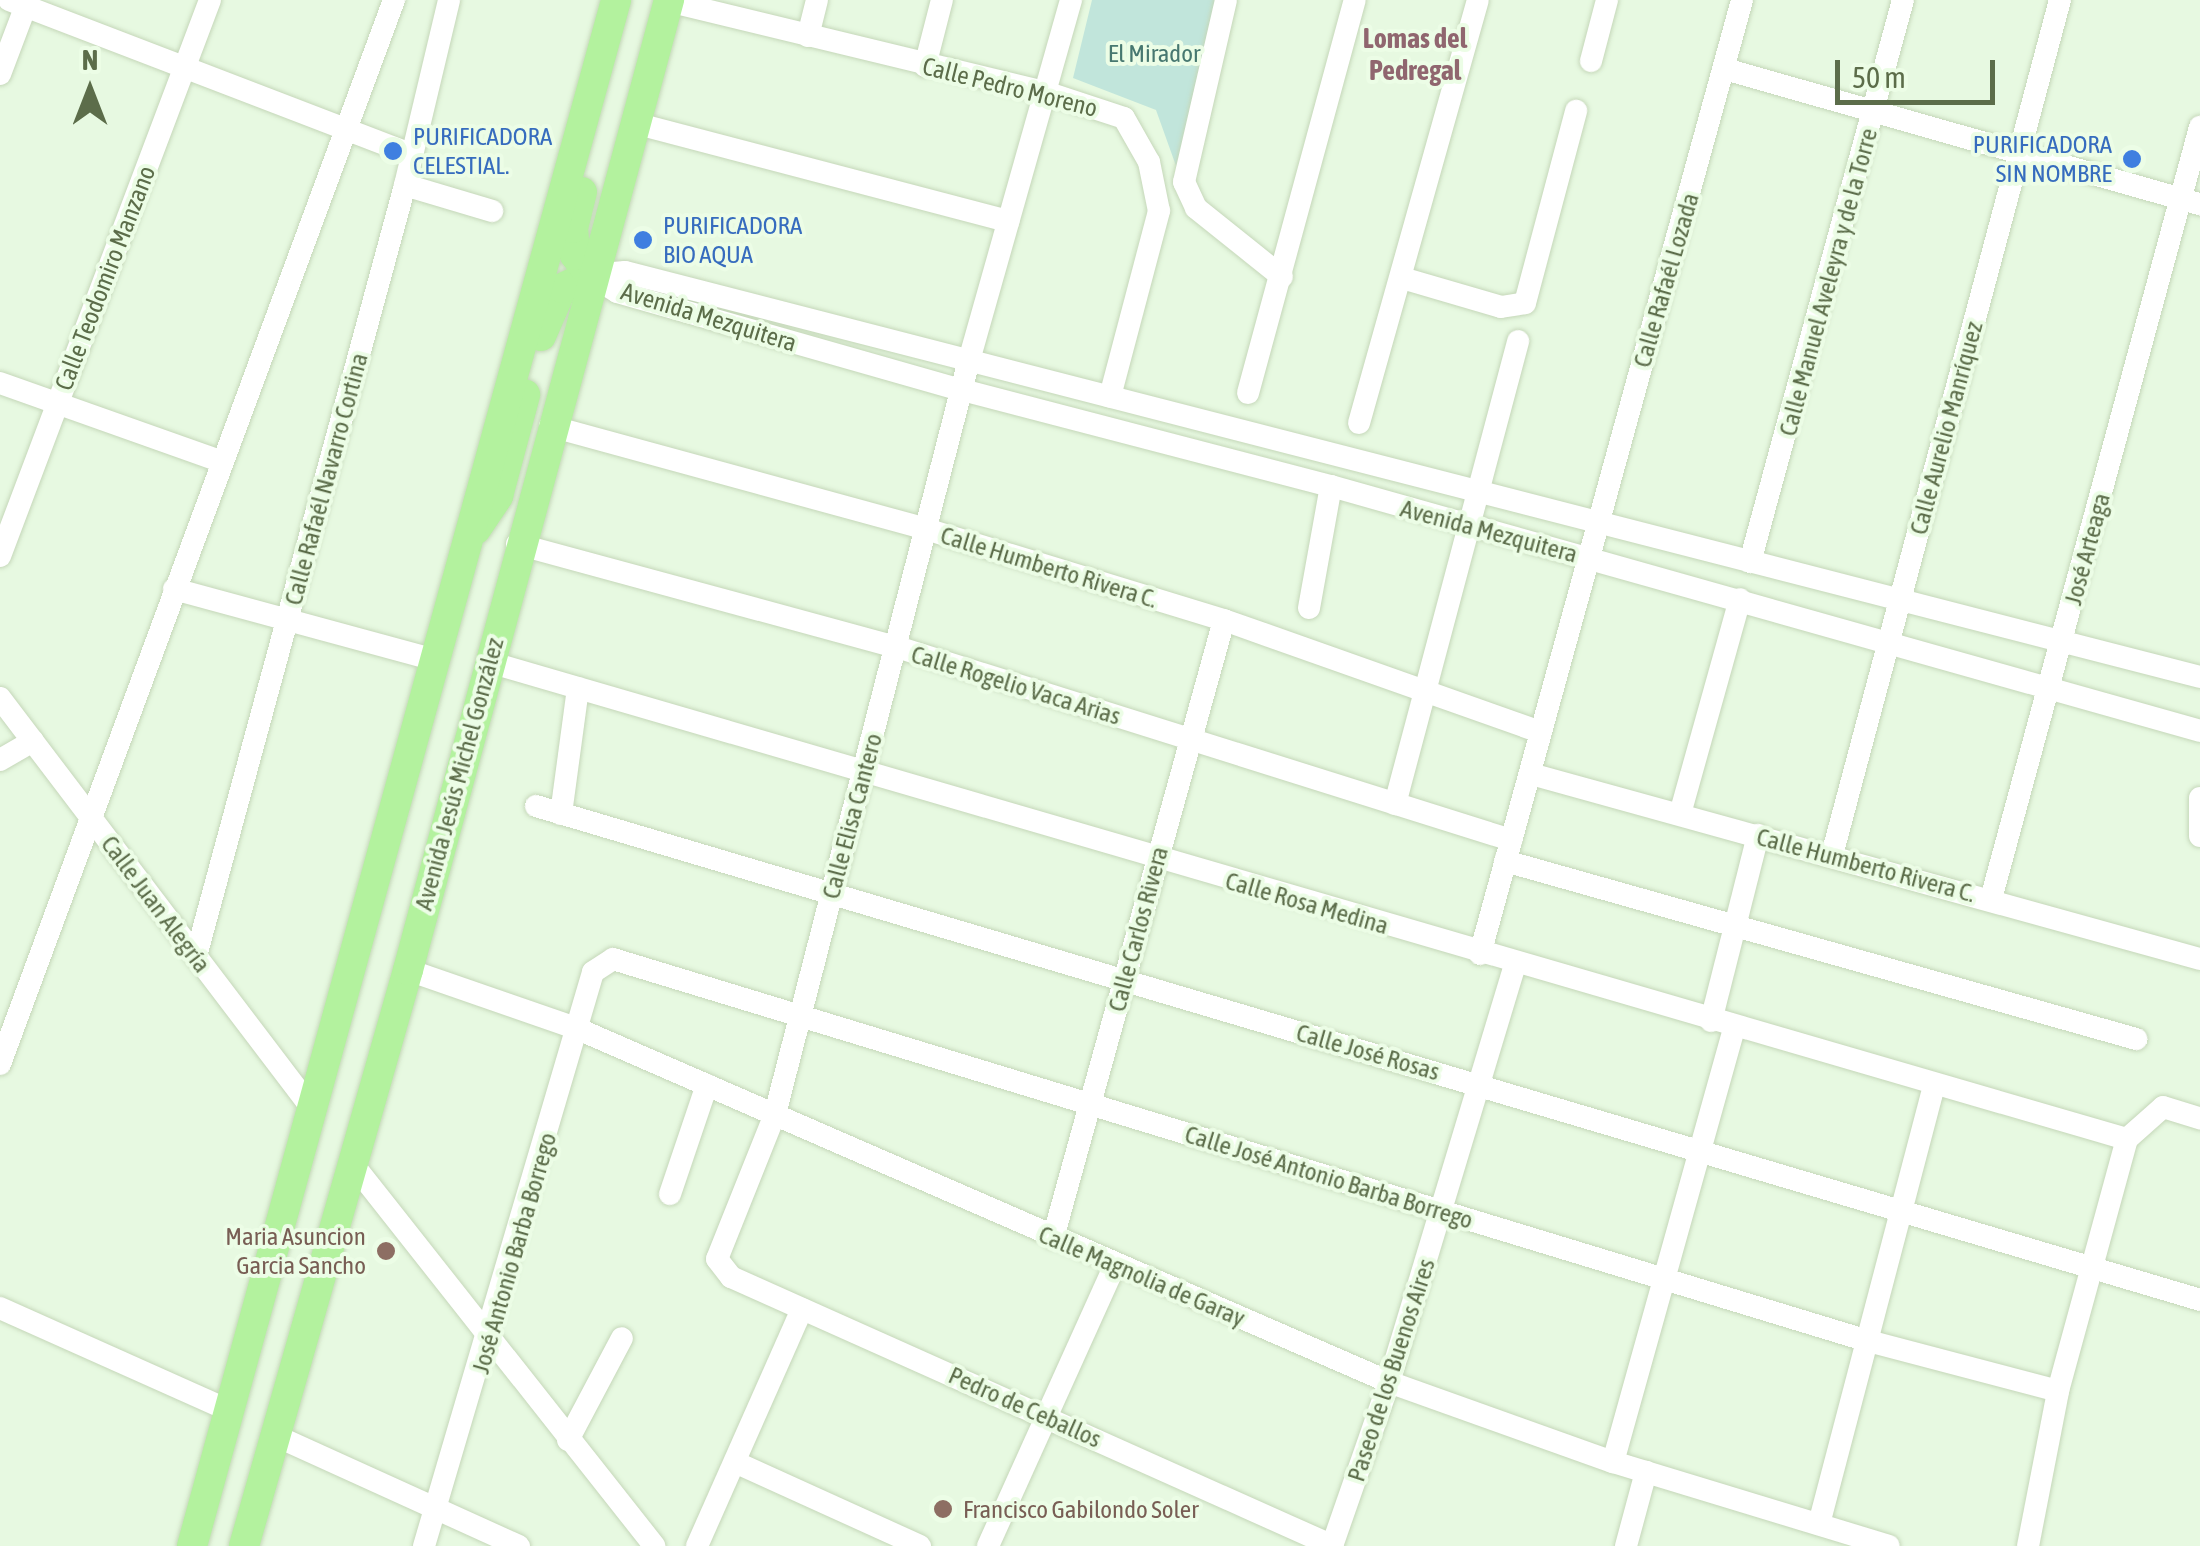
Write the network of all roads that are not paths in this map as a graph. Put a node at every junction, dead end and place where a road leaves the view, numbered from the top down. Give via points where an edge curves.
1 (210, 0) edge
2 (394, 0) edge
3 (448, 0) edge
4 (618, 0) edge
5 (668, 0) edge
6 (818, 0) edge
7 (942, 0) edge
8 (1070, 0) edge
9 (1226, 0) edge
10 (1355, 0) edge
11 (1478, 0) edge
12 (1607, 0) edge
13 (1742, 0) edge
14 (1903, 0) edge
15 (2060, 0) edge
16 (21, 2) edge
17 (808, 36) junction
18 (1591, 61) dead end
19 (925, 66) junction
20 (185, 68) junction
21 (1725, 69) junction
22 (0, 74) edge
23 (1046, 92) junction
24 (1576, 111) dead end
25 (1875, 112) junction
26 (634, 123) junction
27 (2200, 127) edge
28 (346, 130) junction
29 (2019, 153) junction
30 (412, 156) junction
31 (406, 184) junction
32 (2191, 202) edge
33 (492, 211) dead end
34 (1008, 222) junction
35 (590, 275) junction
36 (1282, 278) junction
37 (1402, 278) junction
38 (1518, 341) dead end
39 (969, 360) junction
40 (0, 383) edge
41 (962, 390) junction
42 (1248, 392) dead end
43 (1110, 397) junction
44 (58, 403) junction
45 (1360, 423) dead end
46 (550, 426) junction
47 (220, 461) junction
48 (1331, 486) junction
49 (1477, 492) junction
50 (1599, 522) junction
51 (1468, 527) junction
52 (929, 530) junction
53 (517, 544) junction
54 (460, 552) junction
55 (0, 556) edge
56 (1589, 559) junction
57 (1750, 562) junction
58 (174, 588) junction
59 (1740, 599) junction
60 (1899, 604) junction
61 (1309, 608) dead end
62 (288, 619) junction
63 (1224, 620) junction
64 (1889, 640) junction
65 (2061, 643) junction
66 (897, 648) junction
67 (432, 659) junction
68 (488, 662) junction
69 (2200, 678) edge
70 (2049, 687) junction
71 (578, 688) junction
72 (1426, 690) junction
73 (2, 704) edge
74 (2200, 731) edge
75 (1541, 732) junction
76 (34, 740) junction
77 (1191, 740) junction
78 (0, 760) edge
79 (864, 772) junction
80 (1531, 774) junction
81 (2200, 798) edge
82 (1396, 804) junction
83 (536, 806) dead end
84 (561, 814) junction
85 (1680, 814) junction
86 (91, 818) junction
87 (1758, 835) junction
88 (2200, 836) edge
89 (1508, 850) junction
90 (1832, 856) junction
91 (1158, 859) junction
92 (831, 892) junction
93 (1992, 899) junction
94 (1734, 928) junction
95 (1480, 954) junction
96 (196, 956) junction
97 (2200, 959) edge
98 (604, 962) joint
99 (1515, 964) junction
100 (408, 970) junction
101 (1124, 981) junction
102 (0, 996) edge
103 (24, 1000) junction
104 (799, 1014) junction
105 (1722, 1024) junction
106 (578, 1029) junction
107 (2136, 1039) dead end
108 (0, 1064) edge
109 (1479, 1084) junction
110 (707, 1085) junction
111 (1934, 1085) junction
112 (1090, 1105) junction
113 (313, 1110) junction
114 (774, 1114) junction
115 (2200, 1118) edge
116 (2127, 1138) junction
117 (1696, 1152) junction
118 (352, 1163) junction
119 (670, 1194) dead end
120 (1901, 1210) junction
121 (1442, 1211) junction
122 (1053, 1238) junction
123 (719, 1266) joint
124 (1115, 1266) junction
125 (2092, 1266) junction
126 (1666, 1279) junction
127 (2200, 1300) edge
128 (0, 1308) edge
129 (802, 1309) junction
130 (622, 1338) dead end
131 (489, 1341) junction
132 (1868, 1341) junction
133 (1389, 1382) junction
134 (2058, 1391) junction
135 (228, 1410) junction
136 (1047, 1416) junction
137 (274, 1434) junction
138 (568, 1440) junction
139 (738, 1462) junction
140 (1613, 1462) junction
141 (1646, 1472) junction
142 (435, 1508) junction
143 (1819, 1524) junction
144 (192, 1546) edge
145 (244, 1546) edge
146 (424, 1546) edge
147 (519, 1546) edge
148 (654, 1546) edge
149 (697, 1546) edge
150 (920, 1546) edge
151 (988, 1546) edge
152 (1333, 1546) edge
153 (1626, 1546) edge
154 (1889, 1546) edge
155 (2028, 1546) edge

1 - 20 street, Calle Teodomiro Manzano
2 - 28 street
3 - 30 street, Calle Rafaél Navarro Cortina
4 - 35 main road via 618,51 573,228 575,255
4 - 54 main road
5 - 17 street, Calle Pedro Moreno
5 - 26 main road, Avenida Jesús Michel González
6 - 17 street
7 - 19 street
8 - 23 street, Calle Elisa Cantero
9 - 36 street via 1185,170 1187,193
10 - 36 street
11 - 37 street
12 - 18 street
13 - 21 street, Calle Rafaél Lozada
14 - 25 street, Calle Manuel Aveleyra y de la Torre
15 - 29 street, Calle Aurelio Manríquez
16 - 20 street
16 - 22 street
17 - 19 street, Calle Pedro Moreno
19 - 23 street, Calle Pedro Moreno
20 - 28 street
20 - 44 street, Calle Teodomiro Manzano
21 - 25 street
21 - 50 street, Calle Rafaél Lozada
23 - 34 street, Calle Elisa Cantero
23 - 43 street, Calle Pedro Moreno via 1124,118 1156,184 1151,254
24 - 37 street via 1529,296 1519,307
25 - 29 street
25 - 57 street, Calle Manuel Aveleyra y de la Torre
26 - 34 street
26 - 35 main road, Avenida Jesús Michel González
27 - 32 street, José Arteaga
28 - 30 street
28 - 47 street
29 - 32 street
29 - 60 street, Calle Aurelio Manríquez
30 - 31 street, Calle Rafaél Navarro Cortina
31 - 33 street
31 - 62 street, Calle Rafaél Navarro Cortina
32 - 65 street, José Arteaga
34 - 39 street, Calle Elisa Cantero
35 - 39 street, Avenida Mezquitera via 625,272
35 - 41 street, Avenida Mezquitera via 617,292
35 - 46 main road, Avenida Jesús Michel González
35 - 54 main road via 562,288 550,303 498,496
36 - 42 street
37 - 45 street
38 - 49 street
39 - 41 street, Calle Elisa Cantero
39 - 43 street, Avenida Mezquitera
40 - 44 street
41 - 48 street, Avenida Mezquitera
41 - 52 street, Calle Elisa Cantero
43 - 49 street, Avenida Mezquitera
44 - 47 street
44 - 55 street, Calle Teodomiro Manzano
46 - 52 street, Calle Humberto Rivera C.
46 - 53 main road, Avenida Jesús Michel González
47 - 58 street
48 - 51 street, Avenida Mezquitera
48 - 61 street
49 - 50 street, Avenida Mezquitera
49 - 51 street
50 - 56 street, Calle Rafaél Lozada
50 - 57 street, Avenida Mezquitera
51 - 56 street, Avenida Mezquitera
51 - 72 street
52 - 63 street, Calle Humberto Rivera C.
52 - 66 street, Calle Elisa Cantero
53 - 66 street, Calle Rogelio Vaca Arias
53 - 68 main road, Avenida Jesús Michel González
54 - 67 main road
56 - 59 street, Avenida Mezquitera
56 - 75 street, Calle Rafaél Lozada
57 - 60 street, Avenida Mezquitera
58 - 62 street
58 - 86 street
59 - 64 street, Avenida Mezquitera
59 - 85 street
60 - 64 street, Calle Aurelio Manríquez
60 - 65 street, Avenida Mezquitera
62 - 67 street
62 - 96 street, Calle Rafaél Navarro Cortina
63 - 72 street, Calle Humberto Rivera C.
63 - 77 street, Calle Carlos Rivera
64 - 70 street, Avenida Mezquitera
64 - 90 street, Calle Aurelio Manríquez
65 - 69 street, Avenida Mezquitera
65 - 70 street, José Arteaga
66 - 77 street, Calle Rogelio Vaca Arias
66 - 79 street, Calle Elisa Cantero
67 - 113 main road
68 - 71 street, Calle Rosa Medina
68 - 100 main road, Avenida Jesús Michel González
70 - 74 street, Avenida Mezquitera
70 - 93 street, José Arteaga
71 - 79 street, Calle Rosa Medina
71 - 84 street
72 - 75 street, Calle Humberto Rivera C.
72 - 82 street
73 - 76 street, Calle Juan Alegría
75 - 80 street, Calle Rafaél Lozada
76 - 78 street
76 - 86 street, Calle Juan Alegría
77 - 82 street, Calle Rogelio Vaca Arias
77 - 91 street, Calle Carlos Rivera
79 - 91 street, Calle Rosa Medina
79 - 92 street, Calle Elisa Cantero
80 - 85 street, Calle Humberto Rivera C.
80 - 89 street, Calle Rafaél Lozada
81 - 88 street
82 - 89 street, Calle Rogelio Vaca Arias
83 - 84 street, Calle José Rosas
84 - 92 street, Calle José Rosas
85 - 87 street, Calle Humberto Rivera C.
86 - 96 street, Calle Juan Alegría
86 - 103 street
87 - 90 street, Calle Humberto Rivera C.
87 - 94 street
89 - 94 street, Calle Rogelio Vaca Arias
89 - 95 street, Calle Rafaél Lozada
90 - 93 street, Calle Humberto Rivera C.
91 - 95 street, Calle Rosa Medina
91 - 101 street, Calle Carlos Rivera
92 - 101 street, Calle José Rosas
92 - 104 street, Calle Elisa Cantero
93 - 97 street, Calle Humberto Rivera C.
94 - 105 street
94 - 107 street, Calle Rogelio Vaca Arias
95 - 99 street, Calle Rosa Medina
96 - 113 street, Calle Juan Alegría
98 - 104 street, Calle José Antonio Barba Borrego via 622,958
98 - 106 street, José Antonio Barba Borrego via 593,972
99 - 105 street, Calle Rosa Medina
99 - 109 street, Paseo de los Buenos Aires
100 - 106 street, Calle Magnolia de Garay
100 - 118 main road, Avenida Jesús Michel González
101 - 109 street, Calle José Rosas
101 - 112 street, Calle Carlos Rivera
102 - 103 street
103 - 108 street
104 - 112 street, Calle José Antonio Barba Borrego
104 - 114 street, Calle Elisa Cantero
105 - 111 street, Calle Rosa Medina
105 - 117 street
106 - 110 street, Calle Magnolia de Garay
106 - 131 street, José Antonio Barba Borrego
109 - 117 street, Calle José Rosas
109 - 121 street, Paseo de los Buenos Aires
110 - 114 street, Calle Magnolia de Garay
110 - 119 street
111 - 116 street, Calle Rosa Medina
111 - 120 street
112 - 121 street, Calle José Antonio Barba Borrego
112 - 122 street, Calle Carlos Rivera
113 - 135 main road
114 - 122 street, Calle Magnolia de Garay
114 - 123 street, Calle Elisa Cantero via 718,1251
115 - 116 street via 2163,1107
116 - 125 street
117 - 120 street, Calle José Rosas
117 - 126 street
118 - 131 street
118 - 137 main road, Avenida Jesús Michel González
120 - 125 street, Calle José Rosas
120 - 132 street
121 - 126 street, Calle José Antonio Barba Borrego
121 - 133 street, Paseo de los Buenos Aires
122 - 124 street, Calle Magnolia de Garay
123 - 129 street, Pedro de Ceballos
124 - 133 street, Calle Magnolia de Garay
124 - 136 street
125 - 127 street, Calle José Rosas
125 - 134 street
126 - 132 street, Calle José Antonio Barba Borrego
126 - 140 street
128 - 135 street
129 - 136 street, Pedro de Ceballos
129 - 139 street
130 - 138 street
131 - 138 street
131 - 142 street, José Antonio Barba Borrego
132 - 134 street, Calle José Antonio Barba Borrego
132 - 143 street
133 - 140 street, Calle Magnolia de Garay
133 - 152 street, Paseo de los Buenos Aires
134 - 155 street
135 - 144 main road
136 - 151 street
136 - 152 street, Pedro de Ceballos
137 - 142 street
137 - 145 main road, Avenida Jesús Michel González
138 - 148 street
139 - 149 street
139 - 150 street
140 - 141 street, Calle Magnolia de Garay
141 - 143 street, Calle Magnolia de Garay
141 - 153 street
142 - 146 street, José Antonio Barba Borrego
142 - 147 street
143 - 154 street, Calle Magnolia de Garay

